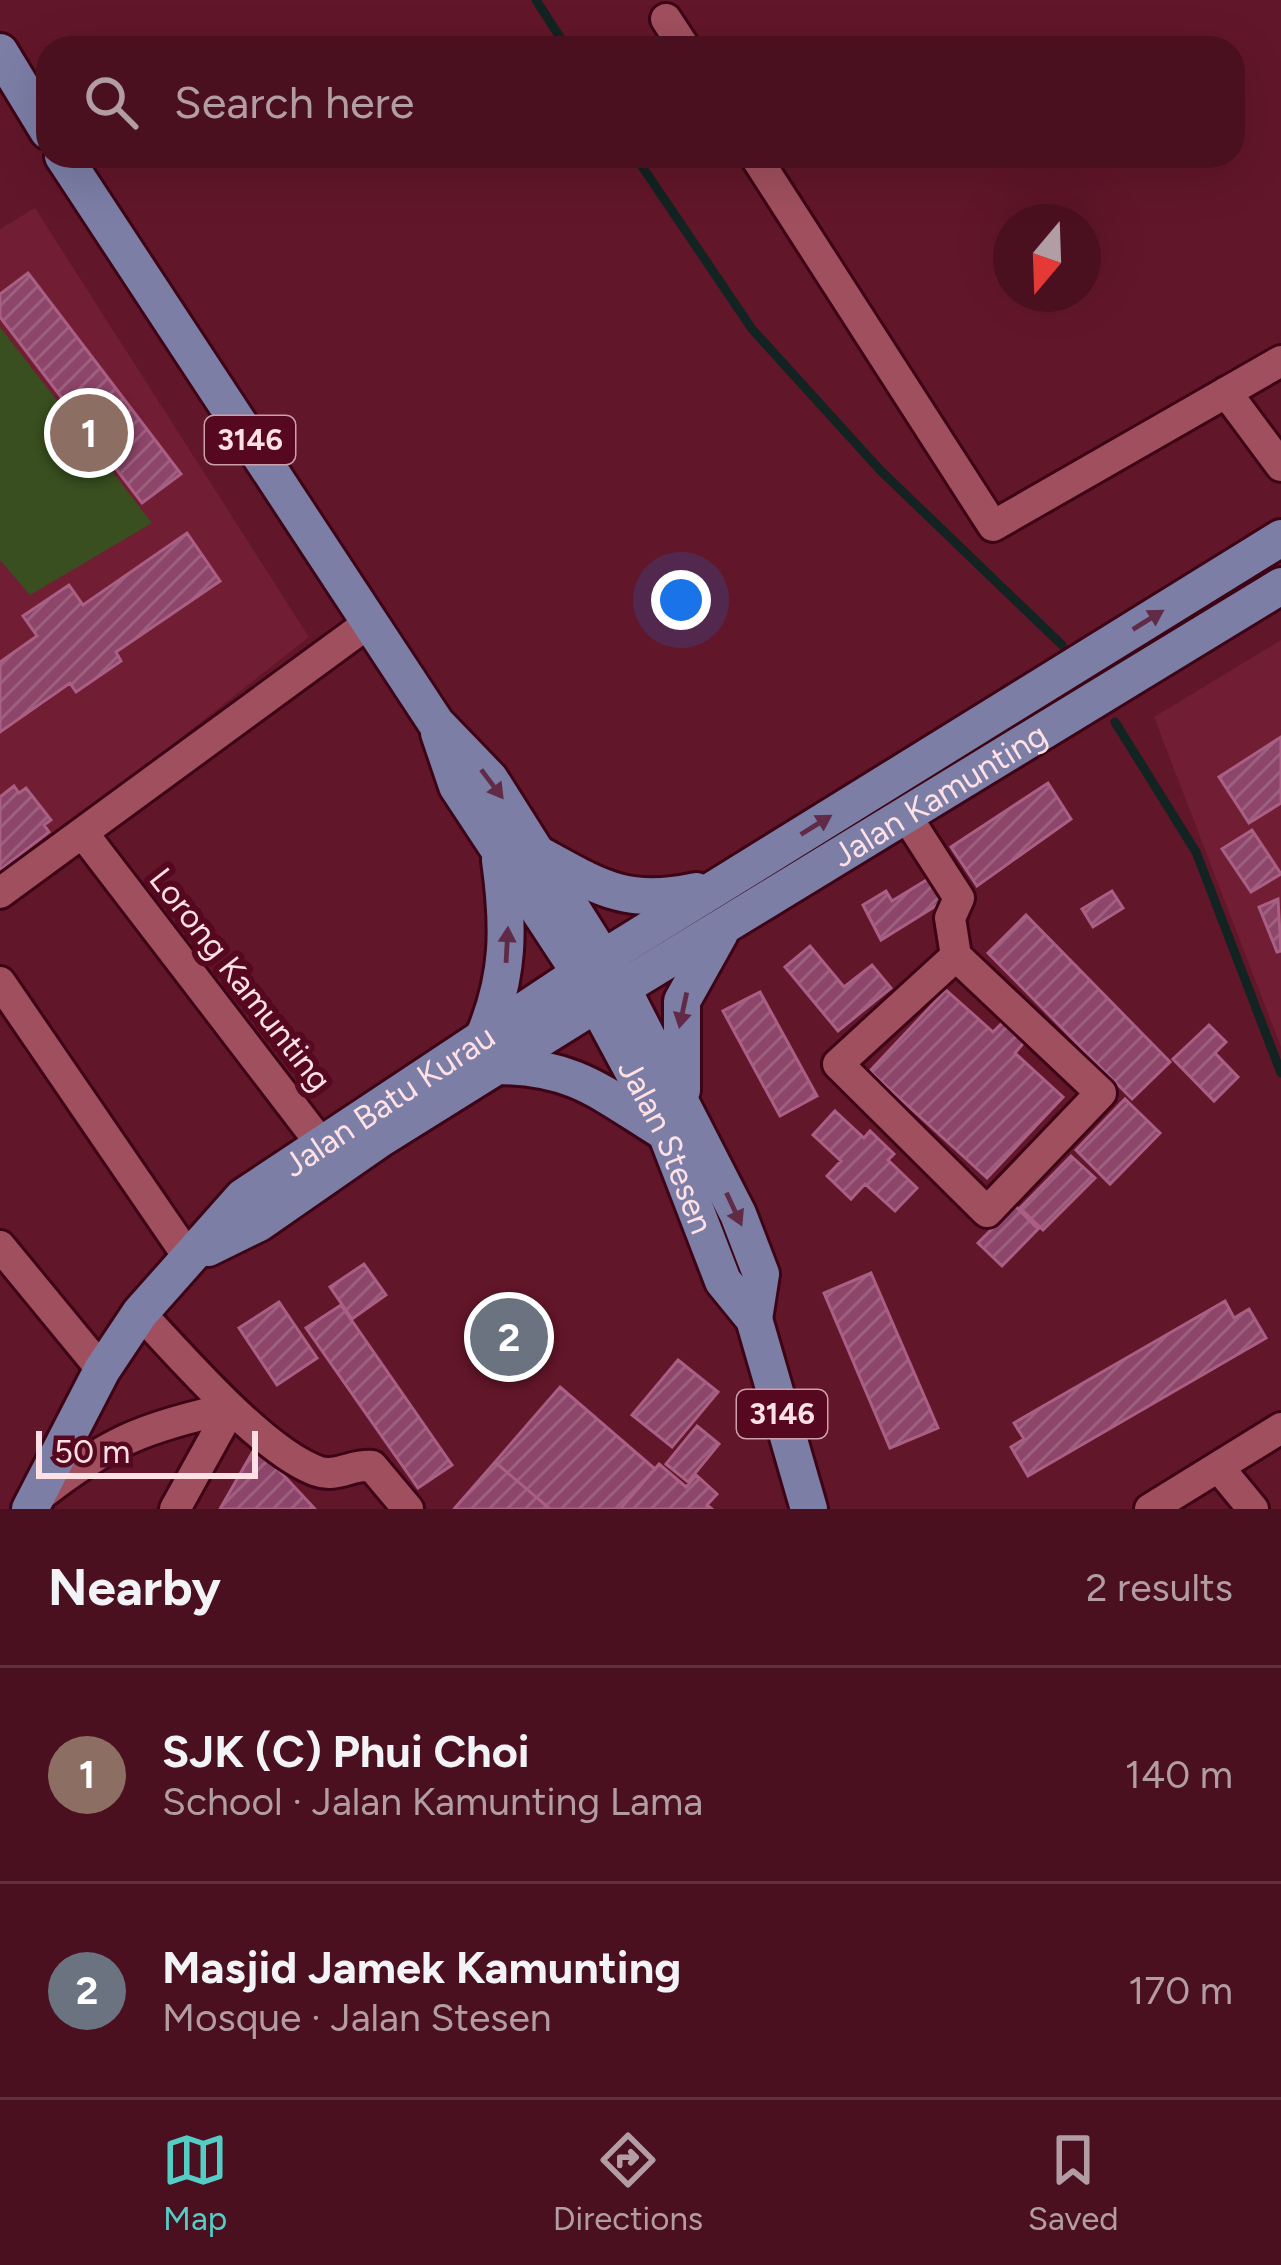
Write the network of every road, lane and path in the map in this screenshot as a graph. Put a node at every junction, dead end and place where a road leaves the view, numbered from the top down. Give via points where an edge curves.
1 (666, 19) dead end
2 (677, 36) edge
3 (0, 52) edge
4 (36, 111) edge
5 (71, 168) edge
6 (763, 168) edge
7 (1281, 361) edge
8 (1226, 392) junction
9 (1281, 466) edge
10 (1281, 538) edge
11 (1281, 586) edge
12 (370, 622) junction
13 (436, 723) junction
14 (905, 814) junction
15 (85, 836) junction
16 (498, 850) junction
17 (537, 853) junction
18 (716, 887) junction
19 (0, 893) edge
20 (725, 925) junction
21 (956, 956) junction
22 (600, 981) junction
23 (0, 982) edge
24 (490, 1052) junction
25 (674, 1119) junction
26 (330, 1156) junction
27 (0, 1246) edge
28 (189, 1258) junction
29 (140, 1312) junction
30 (102, 1370) junction
31 (230, 1408) junction
32 (1281, 1428) edge
33 (1220, 1468) junction
34 (32, 1505) edge
35 (175, 1509) edge
36 (408, 1509) edge
37 (809, 1509) edge
38 (1150, 1509) edge
39 (1253, 1509) edge

1 - 2 street
3 - 4 main road
5 - 12 main road, 3146
6 - 8 street via 993,526
7 - 8 street
8 - 9 street
18 -> 10 main road, Jalan Kamunting
11 - 14 main road, Jalan Kamunting
12 - 13 main road, 3146
12 - 15 street
13 - 16 main road, 3146 via 457,786
13 -> 17 main road, 3146 via 490,779
14 - 20 main road, Jalan Kamunting
14 - 21 street via 958,898 950,918
15 - 19 street
15 - 26 street, Lorong Kamunting
16 - 22 main road, 3146
24 -> 16 main road via 508,957
17 - 18 main road via 629,898
17 - 22 main road, 3146
18 - 22 main road, Jalan Kamunting
20 - 22 main road, Jalan Kamunting
20 -> 25 main road via 682,1001
21 - 21 street via 1101,1093 986,1213 838,1064
22 - 24 main road, Jalan Batu Kurau
22 - 25 main road, Jalan Stesen / 3146
23 - 28 street
24 - 25 main road via 573,1075
24 - 26 main road, Jalan Batu Kurau
25 - 37 main road, Jalan Stesen / 3146 via 723,1280 754,1319
26 - 28 main road, Jalan Batu Kurau via 242,1197
27 - 30 street
28 - 29 main road, Jalan Batu Kurau
29 - 30 main road, Jalan Batu Kurau
29 - 31 street
30 - 34 main road, Jalan Batu Kurau
31 - 34 street via 155,1424 97,1450
31 - 35 street
31 - 36 street via 314,1470 372,1466
32 - 33 street
33 - 38 street
33 - 39 street

